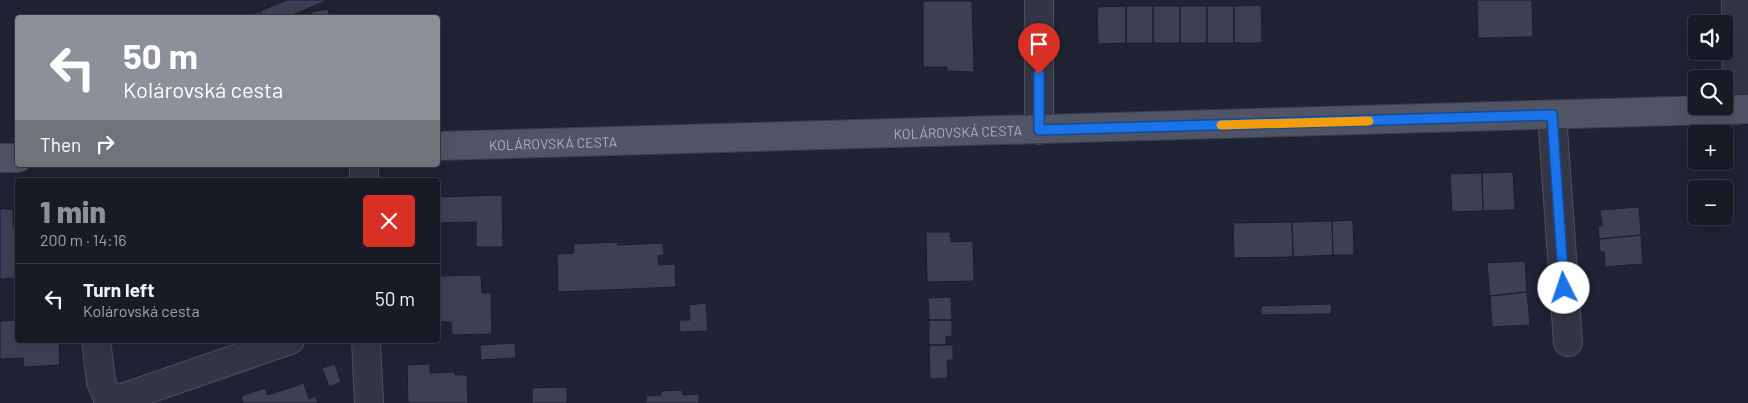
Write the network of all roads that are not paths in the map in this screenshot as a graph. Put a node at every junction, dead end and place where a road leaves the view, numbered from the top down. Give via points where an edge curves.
1 (1039, 0) edge
2 (1736, 0) edge
3 (1742, 109) edge
4 (1552, 115) junction
5 (1039, 130) junction
6 (440, 146) edge
7 (0, 158) edge
8 (15, 158) edge
9 (1568, 342) dead end
10 (96, 343) edge
11 (281, 343) edge
12 (366, 343) edge
13 (109, 403) edge
14 (369, 403) edge

1 - 5 street
2 - 3 street
3 - 4 main road, KOLÁROVSKÁ CESTA
4 - 5 main road, KOLÁROVSKÁ CESTA
4 - 9 street
5 - 6 main road, KOLÁROVSKÁ CESTA
7 - 8 main road
10 - 13 street via 101,382
11 - 13 street
12 - 14 street

